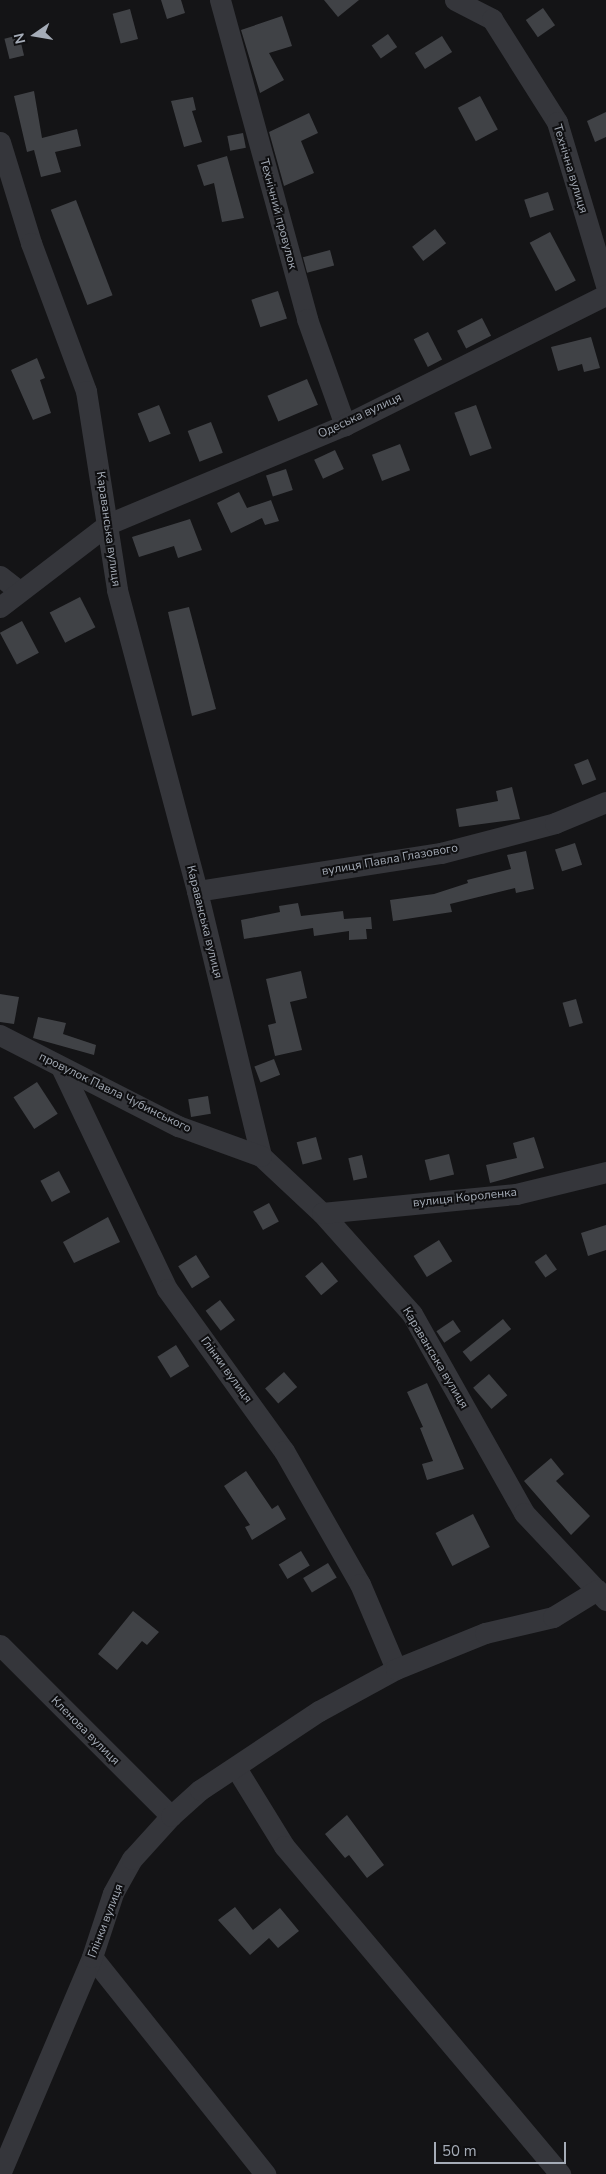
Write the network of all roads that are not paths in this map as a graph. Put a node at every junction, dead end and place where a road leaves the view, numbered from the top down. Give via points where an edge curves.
1 (220, 0) edge
2 (455, 0) edge
3 (0, 142) edge
4 (606, 285) edge
5 (606, 295) edge
6 (345, 424) junction
7 (108, 524) junction
8 (0, 576) edge
9 (19, 591) junction
10 (0, 607) edge
11 (606, 802) edge
12 (197, 891) junction
13 (0, 1035) edge
14 (61, 1067) junction
15 (261, 1156) junction
16 (606, 1172) edge
17 (322, 1213) junction
18 (601, 1595) edge
19 (0, 1645) edge
20 (396, 1669) junction
21 (236, 1768) junction
22 (170, 1816) junction
23 (92, 1956) junction
24 (0, 2174) edge
25 (265, 2174) edge
26 (560, 2174) edge

1 - 6 street, Технічний провулок via 307,319
2 - 4 street, Технічна вулиця via 492,19 557,122
3 - 7 street, Караванська вулиця via 31,243 86,391
5 - 6 street, Одеська вулиця
6 - 7 street, Одеська вулиця
7 - 9 street, Одеська вулиця
7 - 12 street, Караванська вулиця via 117,590
8 - 9 street
9 - 10 street, Одеська вулиця
11 - 12 street, вулиця Павла Глазового via 555,823 440,853
12 - 15 street, Караванська вулиця
13 - 14 street, провулок Павла Чубинського
14 - 15 street, провулок Павла Чубинського via 178,1126
14 - 20 street, Глінки вулиця via 167,1289 284,1450 360,1584
15 - 17 street, Караванська вулиця
16 - 17 street, вулиця Короленка via 516,1194
17 - 18 street, Караванська вулиця via 412,1314 524,1513
18 - 20 street, Глінки вулиця via 553,1617 485,1633
19 - 22 street, Кленова вулиця
20 - 21 street, Глінки вулиця via 319,1711
21 - 22 street, Глінки вулиця via 200,1790
21 - 26 street via 284,1846
22 - 23 street, Глінки вулиця via 132,1859 113,1893
23 - 24 street, Глінки вулиця
23 - 25 street

